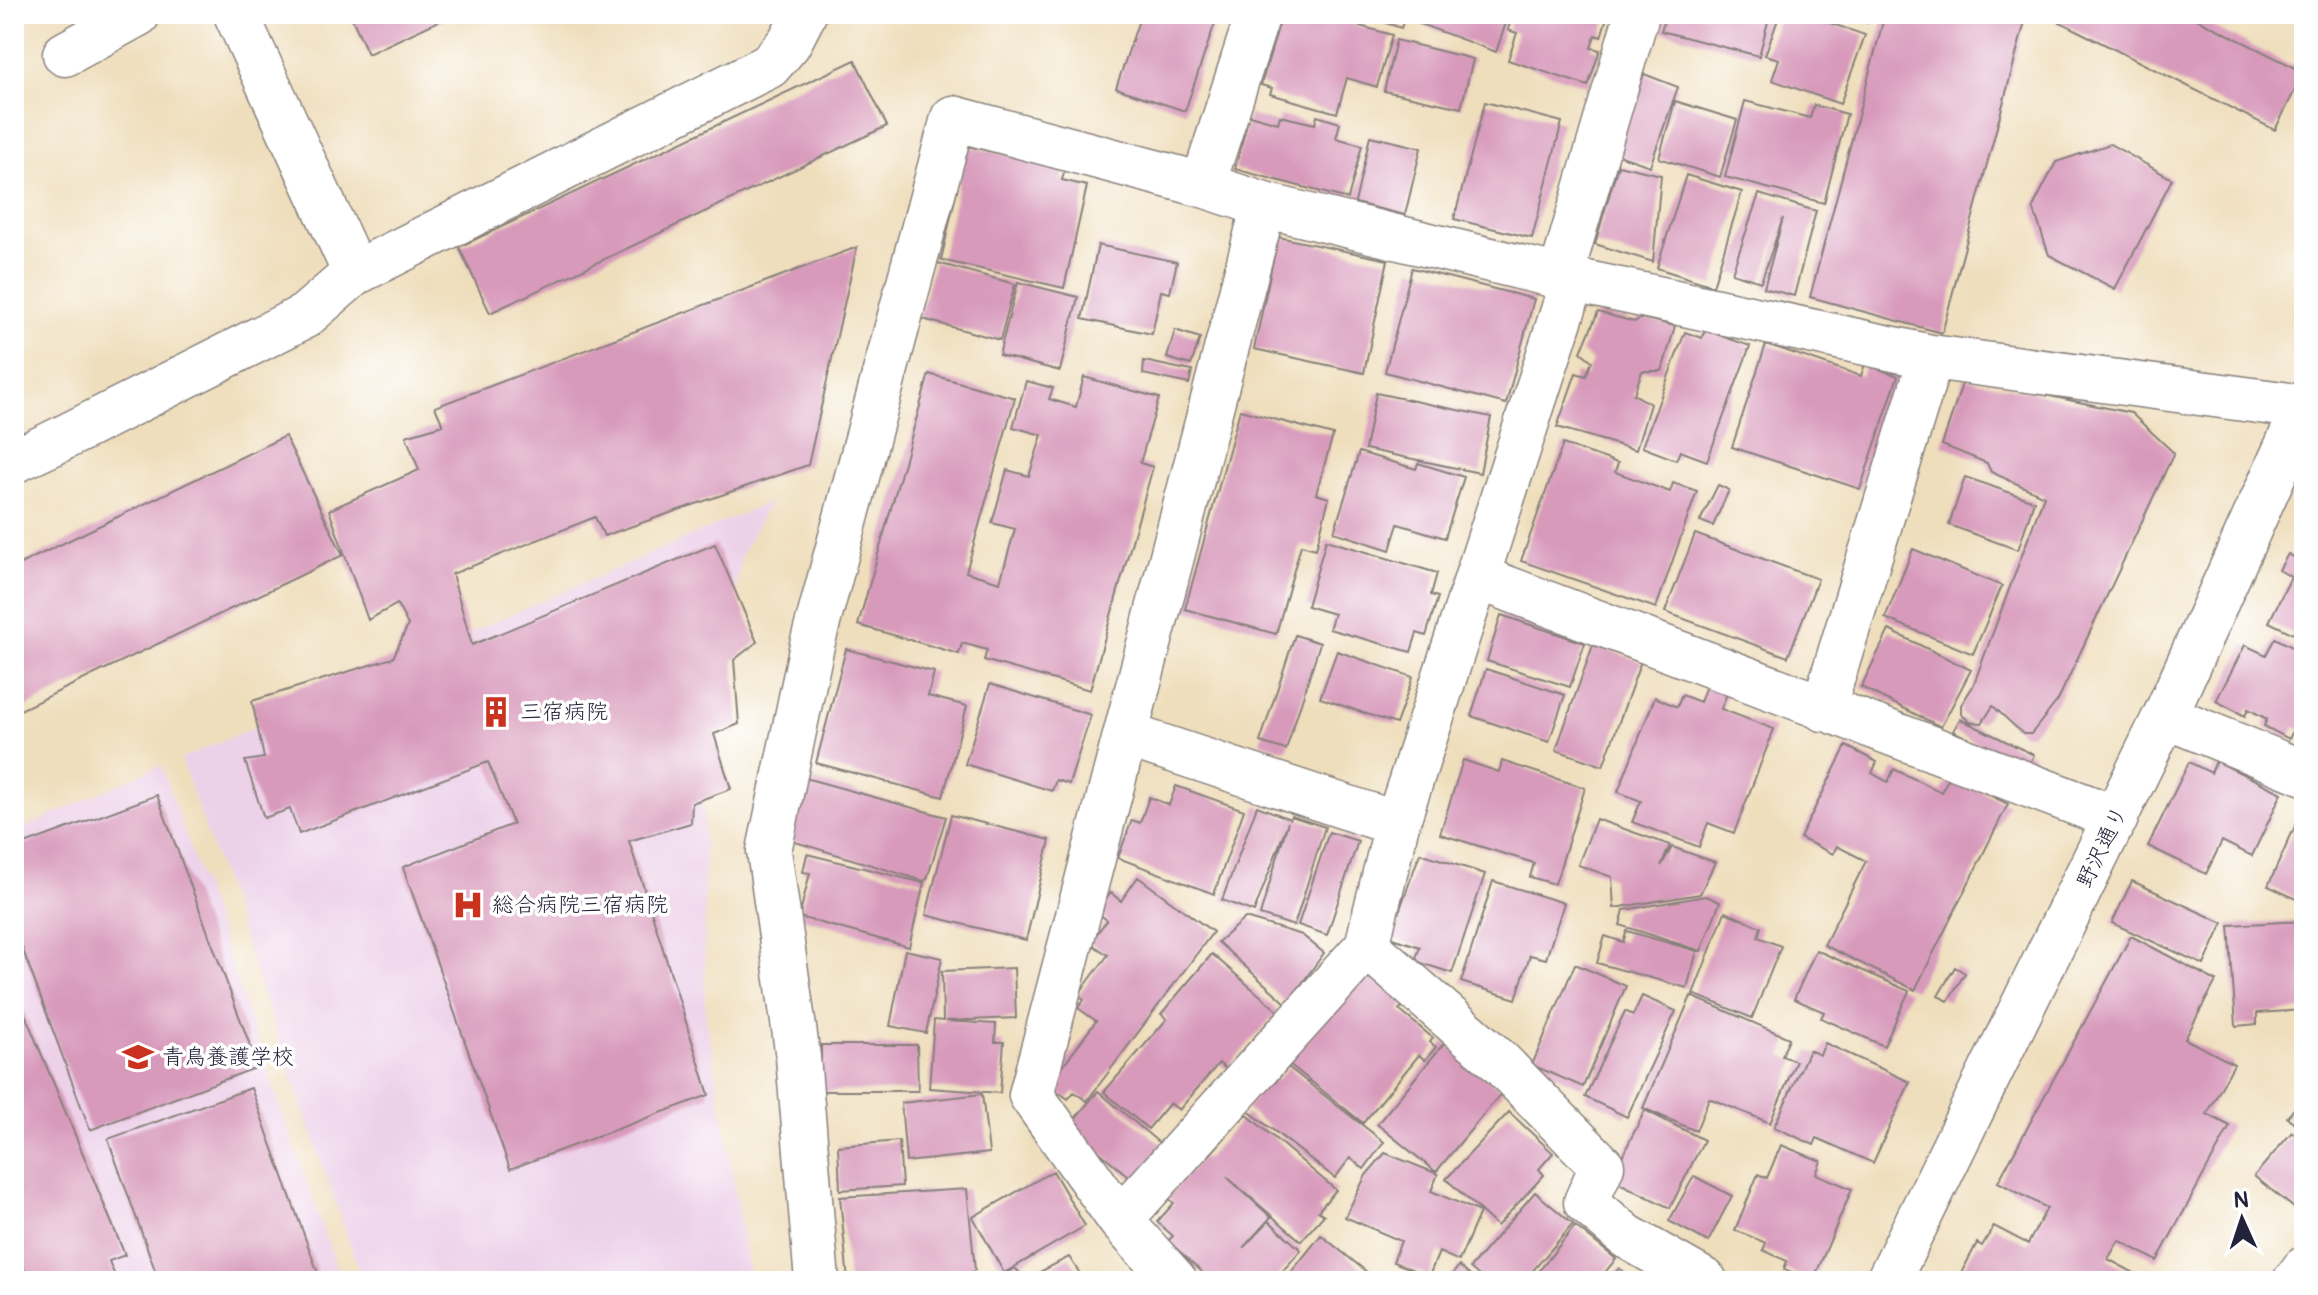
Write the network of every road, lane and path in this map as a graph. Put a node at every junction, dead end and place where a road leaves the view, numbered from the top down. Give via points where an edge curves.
1 (138, 14) edge
2 (236, 14) edge
3 (804, 14) edge
4 (1258, 14) edge
5 (1637, 14) edge
6 (65, 54) dead end
7 (1203, 185) junction
8 (1264, 205) junction
9 (355, 273) junction
10 (1567, 277) junction
11 (1931, 357) junction
12 (2304, 408) edge
13 (14, 461) edge
14 (1477, 577) junction
15 (1823, 709) junction
16 (2165, 716) junction
17 (1127, 735) junction
18 (2304, 773) edge
19 (2116, 818) junction
20 (1397, 824) junction
21 (1367, 946) junction
22 (1120, 1220) junction
23 (2304, 1269) edge
24 (817, 1281) edge
25 (1175, 1281) edge
26 (1705, 1281) edge
27 (1888, 1281) edge
28 (2295, 1281) edge

1 - 6 street
2 - 9 street
3 - 9 street via 769,66
4 - 7 street
5 - 10 street
7 - 8 street
7 - 24 street via 953,118 812,645 769,851 798,1057
8 - 10 street
8 - 17 street
9 - 13 street via 305,316
10 - 11 street
10 - 14 street
11 - 12 street
11 - 15 street
12 - 16 street, 野沢通り
14 - 15 street
14 - 20 street
15 - 19 street
16 - 18 street
16 - 19 street, 野沢通り
17 - 20 street
17 - 22 street via 1031,1095
19 - 27 street, 野沢通り
20 - 21 street
21 - 22 street
21 - 26 street via 1498,1060 1602,1166 1586,1202 1626,1236
22 - 25 street
23 - 28 street

